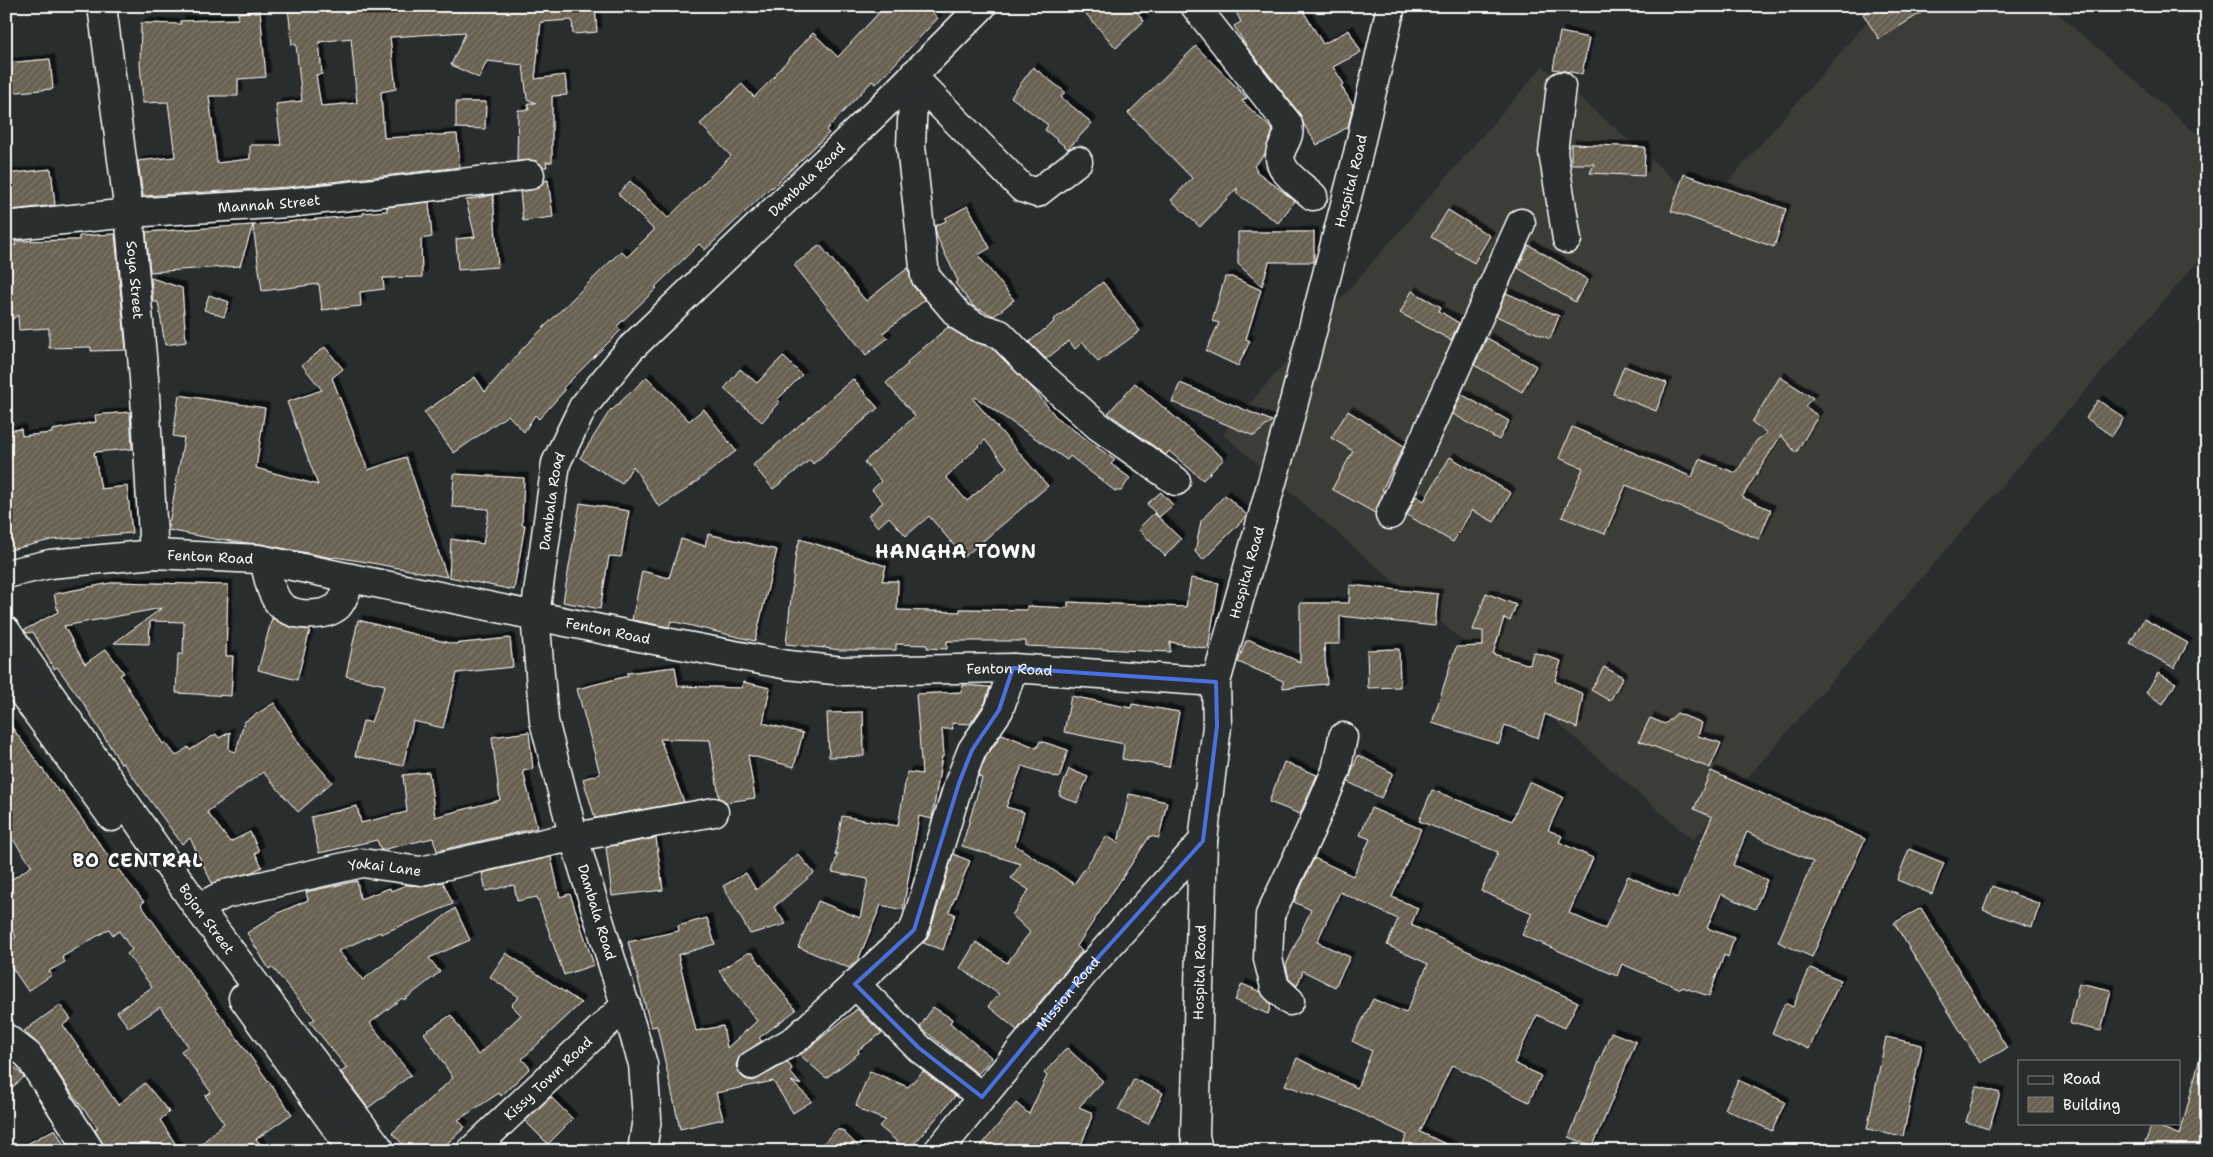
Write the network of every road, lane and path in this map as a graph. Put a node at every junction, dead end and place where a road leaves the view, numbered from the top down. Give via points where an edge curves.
1 (102, 6) edge
2 (982, 6) edge
3 (1195, 6) edge
4 (1391, 6) edge
5 (914, 76) junction
6 (1561, 86) dead end
7 (1078, 161) dead end
8 (530, 175) dead end
9 (1313, 196) dead end
10 (129, 213) junction
11 (1521, 223) dead end
12 (6, 226) edge
13 (1567, 240) dead end
14 (1176, 481) dead end
15 (1390, 515) dead end
16 (154, 554) junction
17 (264, 560) junction
18 (6, 574) edge
19 (352, 578) junction
20 (535, 615) junction
21 (6, 632) edge
22 (1013, 668) junction
23 (6, 670) edge
24 (1216, 682) junction
25 (1343, 737) dead end
26 (714, 812) dead end
27 (574, 838) junction
28 (1203, 841) junction
29 (198, 908) junction
30 (855, 984) junction
31 (1290, 1001) dead end
32 (626, 1005) junction
33 (6, 1038) edge
34 (752, 1065) dead end
35 (982, 1097) junction
36 (90, 1151) edge
37 (353, 1151) edge
38 (381, 1151) edge
39 (471, 1151) edge
40 (642, 1151) edge
41 (938, 1151) edge
42 (1198, 1151) edge

1 - 10 street, Soya Street
2 - 5 street, Dambala Road
3 - 9 street via 1288,124 1290,132 1279,153 1281,167
4 - 24 street, Hospital Road via 1357,158 1293,406
5 - 7 street via 1022,188 1037,193
5 - 14 street via 911,146 925,276 959,316 977,327 1000,334 1034,370 1098,426
5 - 20 street, Dambala Road via 630,349 583,407 556,463
6 - 13 street via 1553,152
8 - 10 street, Mannah Street via 289,203
10 - 12 street, Mannah Street
10 - 16 street, Soya Street via 144,378
11 - 15 street
16 - 17 street, Fenton Road
16 - 18 street, Fenton Road via 50,564
17 - 19 street, Fenton Road
17 - 19 street via 272,591 282,607 308,615 324,614 339,605
19 - 20 street, Fenton Road
20 - 22 street, Fenton Road via 788,665 843,671
20 - 27 street, Dambala Road via 544,721
21 - 29 street, Bojon Street
22 - 24 street, Fenton Road
22 - 30 street via 999,710 972,750 959,783 914,930
23 - 37 street, Bojon Street
24 - 28 street, Hospital Road via 1217,726
25 - 31 street via 1336,771 1270,915 1268,959 1275,987
26 - 27 street, Yakai Lane
27 - 29 street, Yakai Lane via 421,871 362,863 225,894
27 - 32 street, Dambala Road
28 - 35 street, Mission Road via 1085,972
28 - 42 street, Hospital Road via 1195,1135
29 - 38 street, Bojon Street
30 - 34 street via 796,1039
30 - 35 street via 918,1048
32 - 39 street, Kissy Town Road
32 - 40 street, Dambala Road via 643,1064 647,1118
33 - 36 street via 28,1055
35 - 41 street, Mission Road

